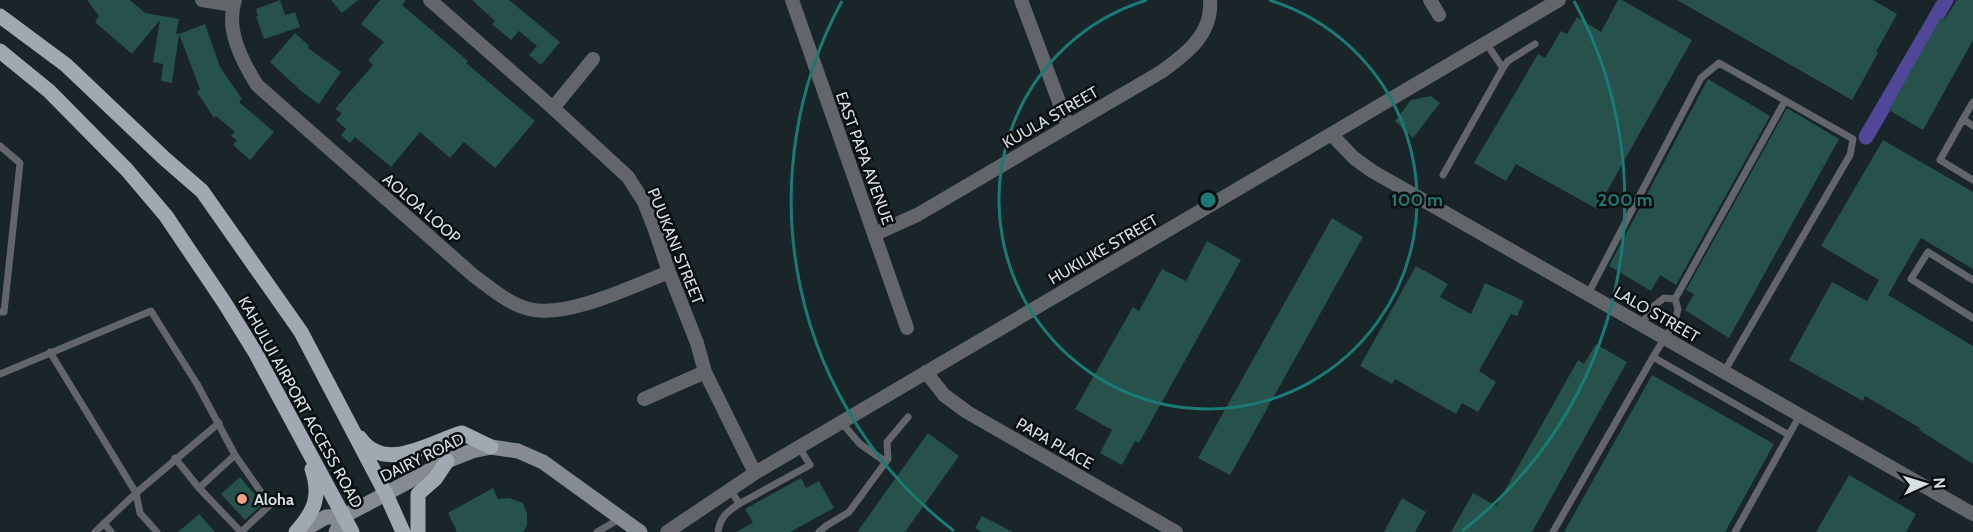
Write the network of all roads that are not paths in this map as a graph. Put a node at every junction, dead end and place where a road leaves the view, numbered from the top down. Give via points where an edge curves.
1 (202, 0) edge
2 (430, 0) edge
3 (792, 0) edge
4 (1021, 0) edge
5 (1210, 0) edge
6 (1430, 0) edge
7 (1559, 0) edge
8 (234, 3) edge
9 (1439, 15) dead end
10 (0, 16) edge
11 (1486, 43) junction
12 (1535, 44) dead end
13 (0, 51) edge
14 (593, 59) dead end
15 (1503, 68) junction
16 (1785, 101) junction
17 (1973, 102) edge
18 (553, 108) junction
19 (1963, 119) junction
20 (1068, 126) junction
21 (1973, 126) edge
22 (1331, 134) junction
23 (0, 146) edge
24 (1443, 175) dead end
25 (1973, 180) edge
26 (875, 234) junction
27 (669, 272) junction
28 (1973, 280) edge
29 (1588, 294) junction
30 (1675, 299) junction
31 (2, 312) edge
32 (1972, 315) edge
33 (1641, 325) junction
34 (907, 328) dead end
35 (1664, 338) junction
36 (50, 352) junction
37 (1653, 357) junction
38 (705, 372) junction
39 (926, 372) junction
40 (1724, 372) junction
41 (0, 374) edge
42 (644, 399) dead end
43 (345, 415) junction
44 (1800, 415) junction
45 (908, 417) dead end
46 (841, 422) junction
47 (219, 423) junction
48 (1789, 435) junction
49 (304, 443) junction
50 (491, 447) junction
51 (799, 447) junction
52 (235, 455) junction
53 (175, 458) junction
54 (447, 461) junction
55 (886, 462) junction
56 (755, 472) junction
57 (199, 488) junction
58 (731, 490) junction
59 (136, 493) junction
60 (386, 494) junction
61 (739, 504) junction
62 (1973, 514) edge
63 (344, 516) junction
64 (621, 518) junction
65 (104, 523) junction
66 (94, 532) edge
67 (111, 532) edge
68 (157, 532) edge
69 (298, 532) edge
70 (336, 532) edge
71 (352, 532) edge
72 (403, 532) edge
73 (418, 532) edge
74 (597, 532) edge
75 (640, 532) edge
76 (667, 532) edge
77 (718, 532) edge
78 (819, 532) edge
79 (1176, 532) edge
80 (1553, 532) edge
81 (1735, 532) edge

1 - 8 street
2 - 18 street, PUUKANI STREET
3 - 26 street, EAST PAPA AVENUE
4 - 20 street
5 - 20 street, KUULA STREET via 1211,8 1197,43 1178,60
6 - 9 street
7 - 11 street, HUKILIKE STREET
8 - 27 street, AOLOA LOOP via 233,33 241,59 257,85 474,276 508,301 529,309 552,311 604,297
10 - 43 main road, KAHULUI AIRPORT ACCESS ROAD via 66,65 202,191 300,332
11 - 15 lane
11 - 22 street, HUKILIKE STREET
12 - 15 lane
13 - 49 main road, KAHULUI AIRPORT ACCESS ROAD via 49,91 166,216 255,352
14 - 18 street
15 - 24 lane
16 - 29 lane via 1719,63 1701,78
16 - 30 lane
16 - 40 lane via 1853,139 1851,155
17 - 19 lane
18 - 27 street, PUUKANI STREET via 628,177 644,202
19 - 21 lane
19 - 25 lane via 1940,160
20 - 26 street, KUULA STREET via 917,215
22 - 29 street, LALO STREET via 1372,171
22 - 39 street, HUKILIKE STREET
23 - 31 lane via 20,163
26 - 34 street, EAST PAPA AVENUE
27 - 38 street, PUUKANI STREET
28 - 32 lane via 1928,252 1911,279
29 - 33 street, LALO STREET
30 - 33 lane via 1664,298
30 - 35 lane via 1675,321
33 - 35 street, LALO STREET
35 - 37 lane
35 - 40 street, LALO STREET
36 - 41 lane
36 - 47 lane via 151,311
36 - 59 lane
37 - 48 lane
37 - 80 lane
38 - 42 street
38 - 56 street, PUUKANI STREET
39 - 46 street, HUKILIKE STREET
39 - 79 street, PAPA PLACE via 944,395 967,412
40 - 44 street, LALO STREET
43 - 50 main road via 363,441 383,454 405,453 462,433
43 - 60 main road, KAHULUI AIRPORT ACCESS ROAD
44 - 48 lane
44 - 62 street, LALO STREET
45 - 55 lane via 887,442
46 - 51 street, HUKILIKE STREET
46 - 55 lane via 860,444
47 - 52 lane
47 - 53 lane
48 - 81 lane
49 - 63 main road, KAHULUI AIRPORT ACCESS ROAD
49 - 69 main road via 317,493 311,514
50 - 54 main road, DAIRY ROAD
50 - 64 main road, DAIRY ROAD via 518,451 543,462
51 - 56 street, HUKILIKE STREET
51 - 61 lane via 810,465
52 - 57 lane
52 - 57 lane via 270,505 241,532
53 - 57 lane
53 - 59 lane
54 - 60 main road, DAIRY ROAD
54 - 73 main road via 418,494
55 - 78 lane via 849,513
56 - 58 street, HUKILIKE STREET
58 - 61 lane
58 - 76 street, HUKILIKE STREET
59 - 65 lane
59 - 68 lane via 140,513
60 - 63 main road, DAIRY ROAD
60 - 72 main road, KAHULUI AIRPORT ACCESS ROAD
61 - 77 lane via 725,513
63 - 69 main road, DAIRY ROAD via 326,517
63 - 70 main road
63 - 71 main road, KAHULUI AIRPORT ACCESS ROAD
64 - 74 lane
64 - 75 main road, DAIRY ROAD
65 - 66 lane
65 - 67 lane

